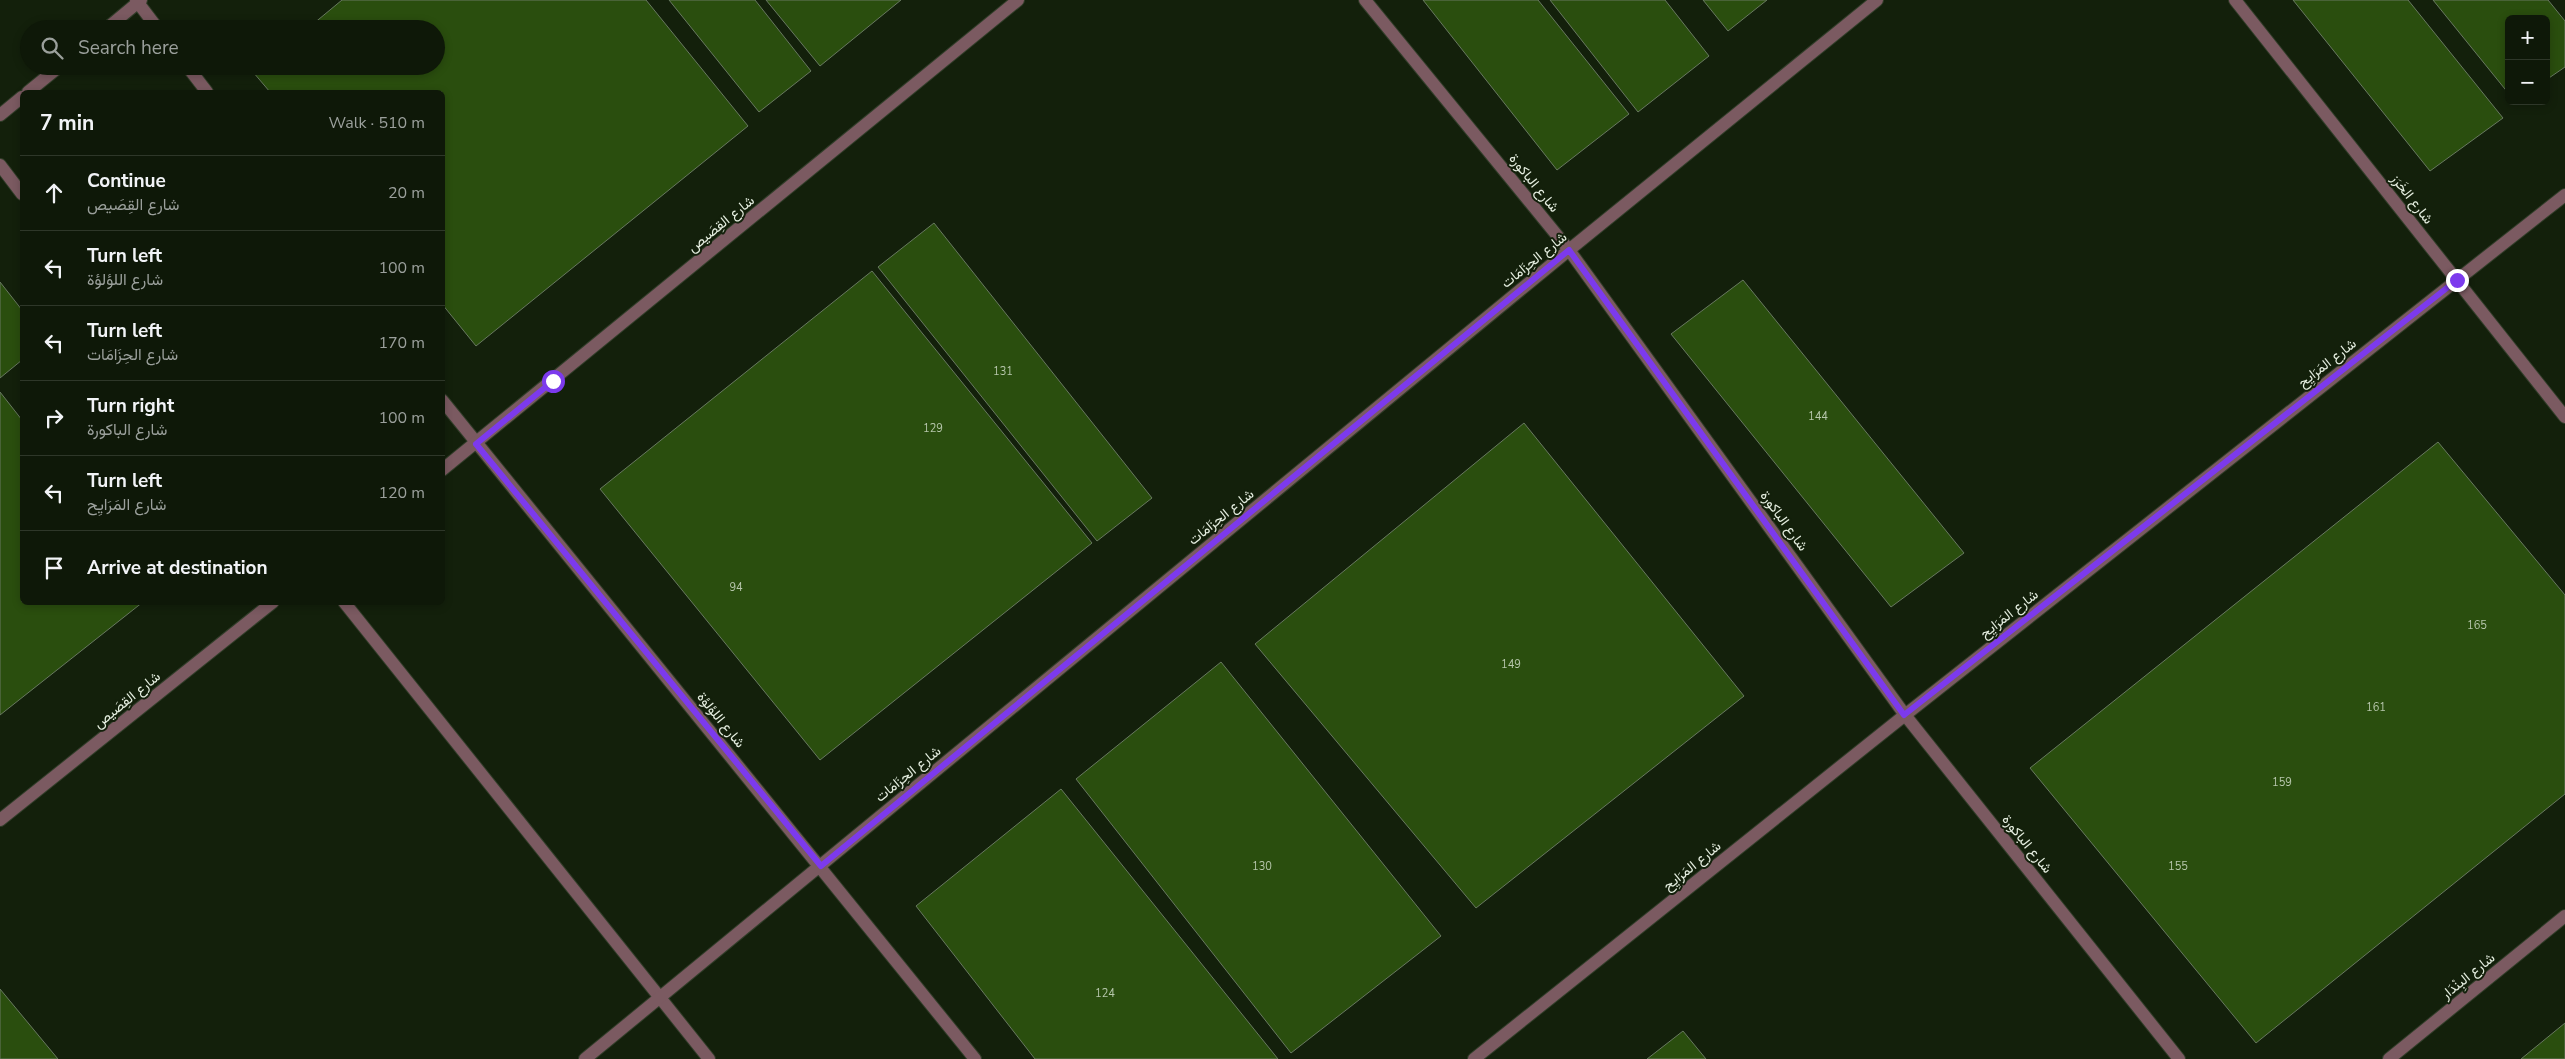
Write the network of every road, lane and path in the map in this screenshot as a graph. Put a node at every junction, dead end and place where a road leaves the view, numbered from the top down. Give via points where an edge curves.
1 (1018, 0) edge
2 (1365, 0) edge
3 (1877, 0) edge
4 (2235, 0) edge
5 (138, 1) edge
6 (116, 20) edge
7 (152, 20) edge
8 (49, 75) edge
9 (194, 75) edge
10 (30, 90) edge
11 (205, 90) edge
12 (20, 99) edge
13 (0, 115) edge
14 (0, 165) edge
15 (20, 191) edge
16 (2565, 195) edge
17 (1569, 250) junction
18 (2457, 280) junction
19 (445, 404) edge
20 (2565, 417) edge
21 (476, 444) junction
22 (445, 468) edge
23 (269, 605) edge
24 (346, 605) edge
25 (1904, 715) junction
26 (0, 820) edge
27 (821, 866) junction
28 (2565, 916) edge
29 (660, 999) junction
30 (585, 1059) edge
31 (709, 1059) edge
32 (975, 1059) edge
33 (1474, 1059) edge
34 (2180, 1059) edge
35 (2389, 1059) edge

1 - 21 street, شارع القِصَيص
2 - 17 street, شارع الباكورة
3 - 17 street, شارع الحِزَامَات
4 - 18 street, شارع الخَرَز
5 - 6 street
5 - 7 street
8 - 10 street
9 - 11 street
12 - 13 street
14 - 15 street
16 - 18 street, شارع المَرَايِح
17 - 25 street, شارع الباكورة
17 - 27 street, شارع الحِزَامَات
18 - 20 street, شارع الخَرَز
18 - 25 street, شارع المَرَايِح
19 - 21 street, شارع اللؤلؤة
21 - 22 street, شارع القِصَيص
21 - 27 street, شارع اللؤلؤة
23 - 26 street, شارع القِصَيص
24 - 29 street
25 - 33 street, شارع المَرَايِح
25 - 34 street, شارع الباكورة
27 - 29 street, شارع الحِزَامَات
27 - 32 street, شارع اللؤلؤة
28 - 35 street, شارع البِنْدَار
29 - 30 street, شارع الحِزَامَات
29 - 31 street

